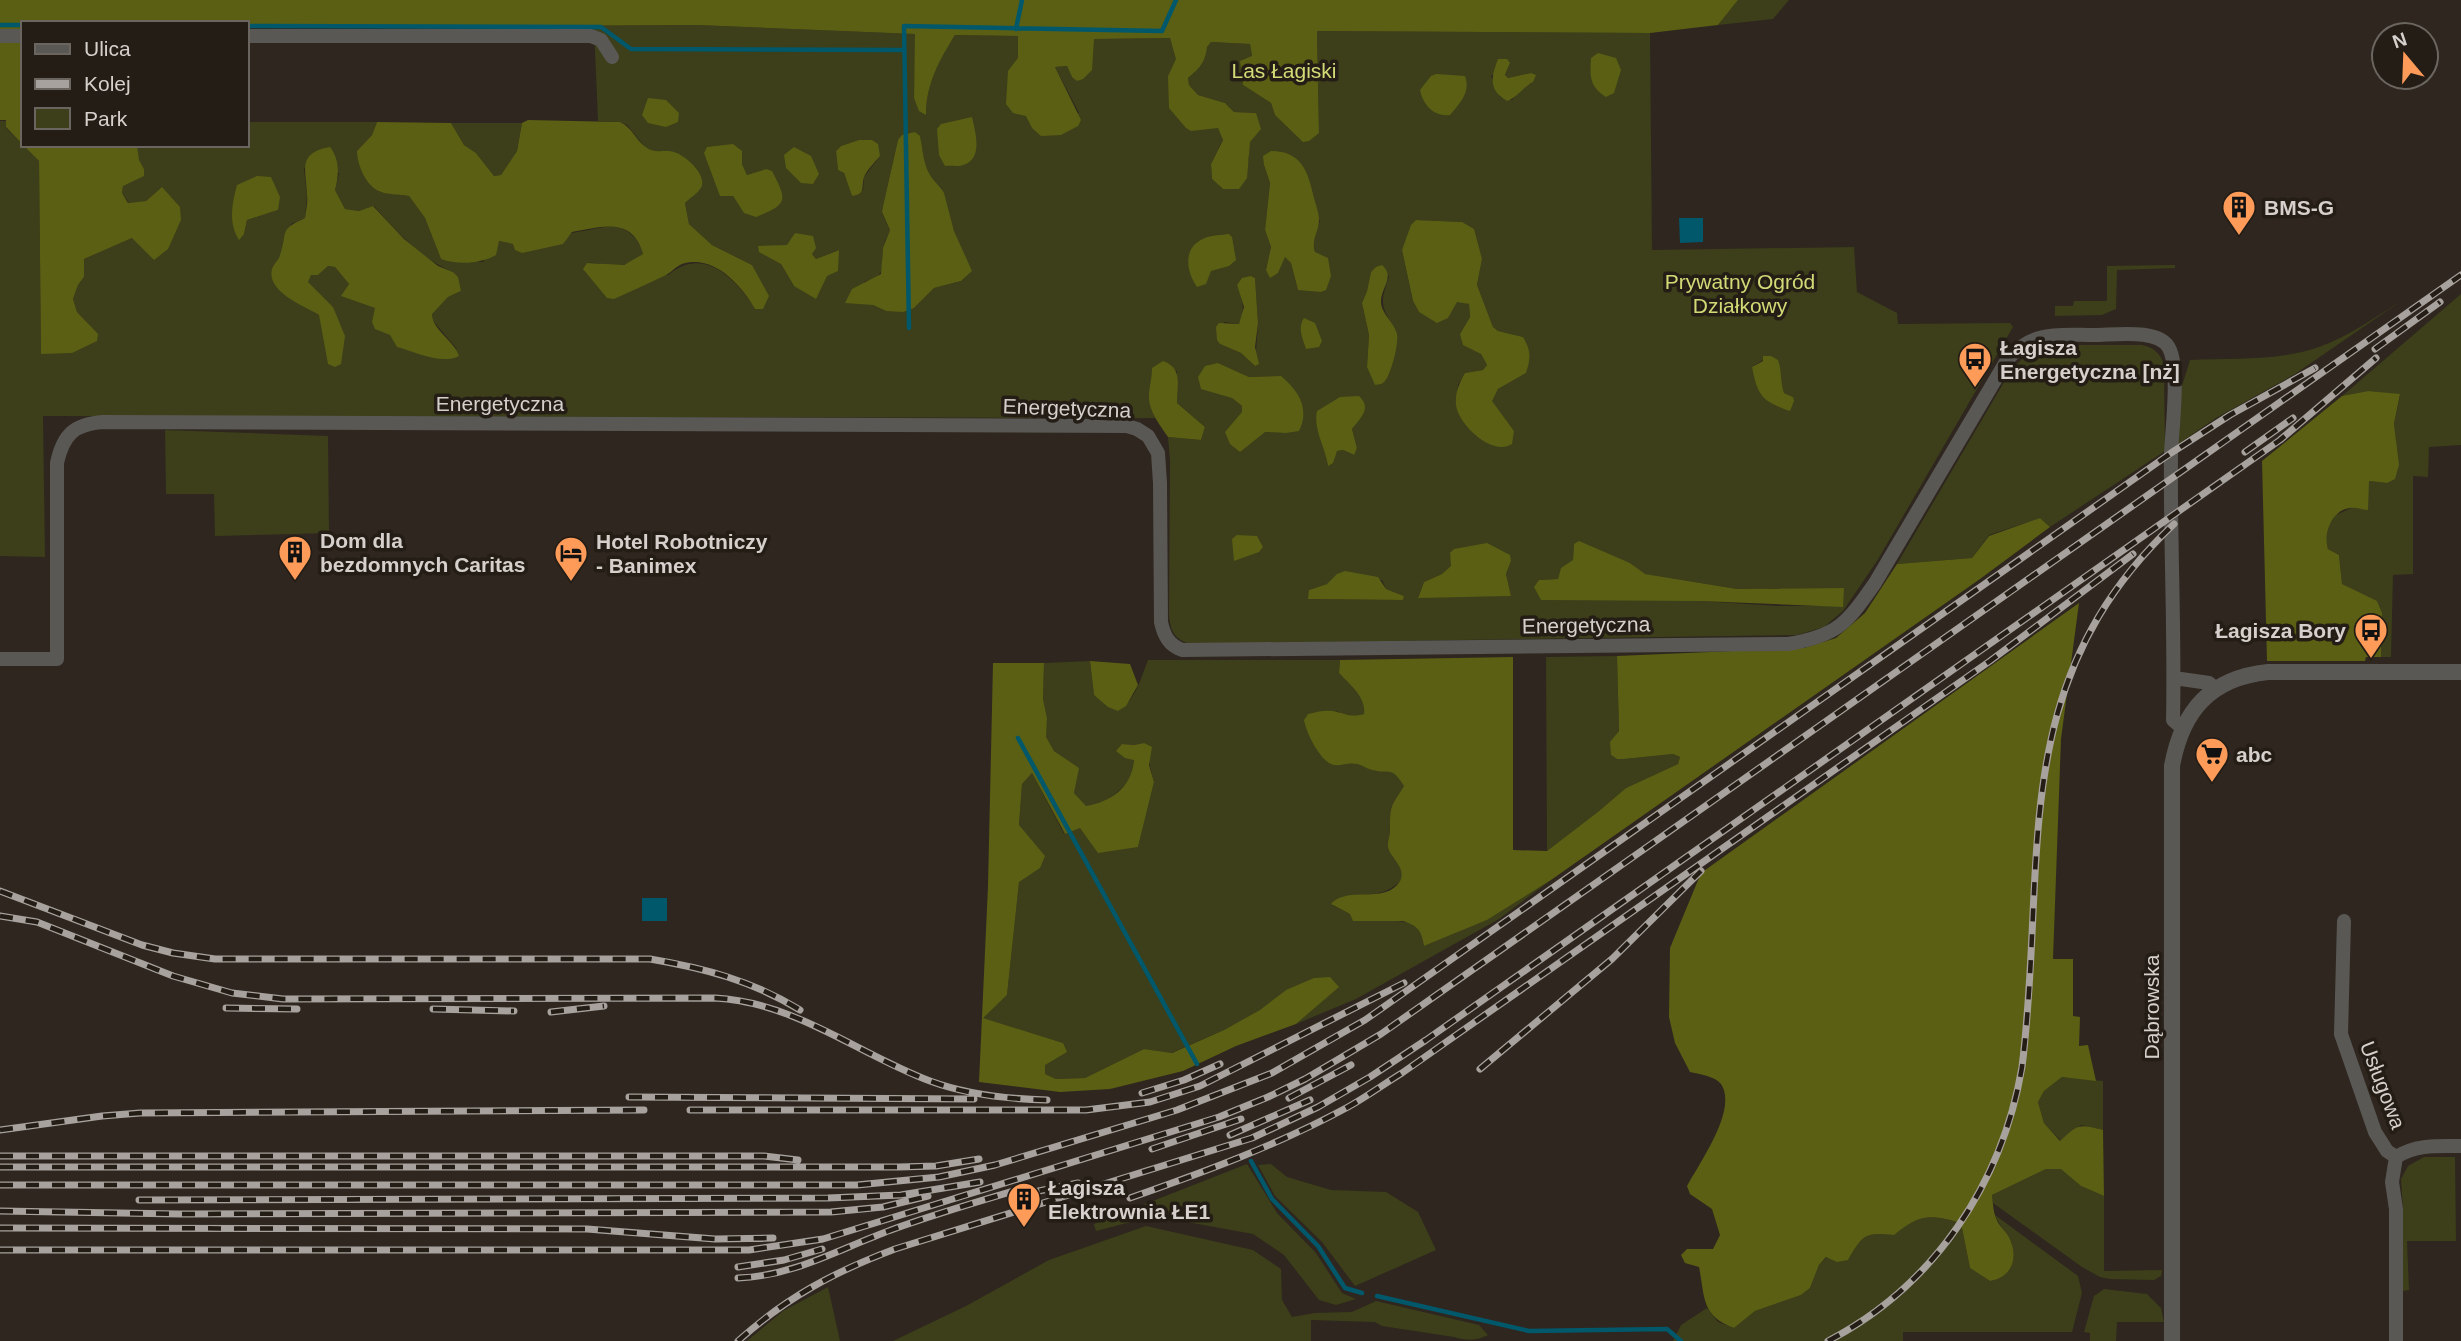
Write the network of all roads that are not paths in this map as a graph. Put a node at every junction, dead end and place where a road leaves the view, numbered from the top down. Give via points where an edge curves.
1 (0, 36) edge
2 (21, 36) edge
3 (248, 36) edge
4 (612, 57) dead end
5 (2007, 360) joint
6 (0, 659) edge
7 (2461, 672) edge
8 (2174, 678) junction
9 (2216, 689) junction
10 (2182, 728) junction
11 (2344, 921) dead end
12 (2461, 1146) edge
13 (2396, 1157) junction
14 (2172, 1341) edge
15 (2396, 1341) edge

1 - 2 street
3 - 4 street via 591,36 601,40
5 - 6 street, Energetyczna via 1854,613 1822,636 1788,643 1182,650 1166,638 1161,622 1158,453 1147,436 1127,426 103,422 89,423 68,435 60,447 57,659
5 - 8 street, Dąbrowska via 2030,340 2053,334 2144,334 2169,347 2174,366
7 - 9 street via 2267,672 2237,676
8 - 9 street via 2209,683
8 - 10 street, Dąbrowska via 2174,720
9 - 10 street
10 - 14 street, Dąbrowska via 2172,766
11 - 13 street, Usługowa via 2341,1034 2375,1132
12 - 13 street via 2422,1146
13 - 15 street, Usługowa via 2392,1182

